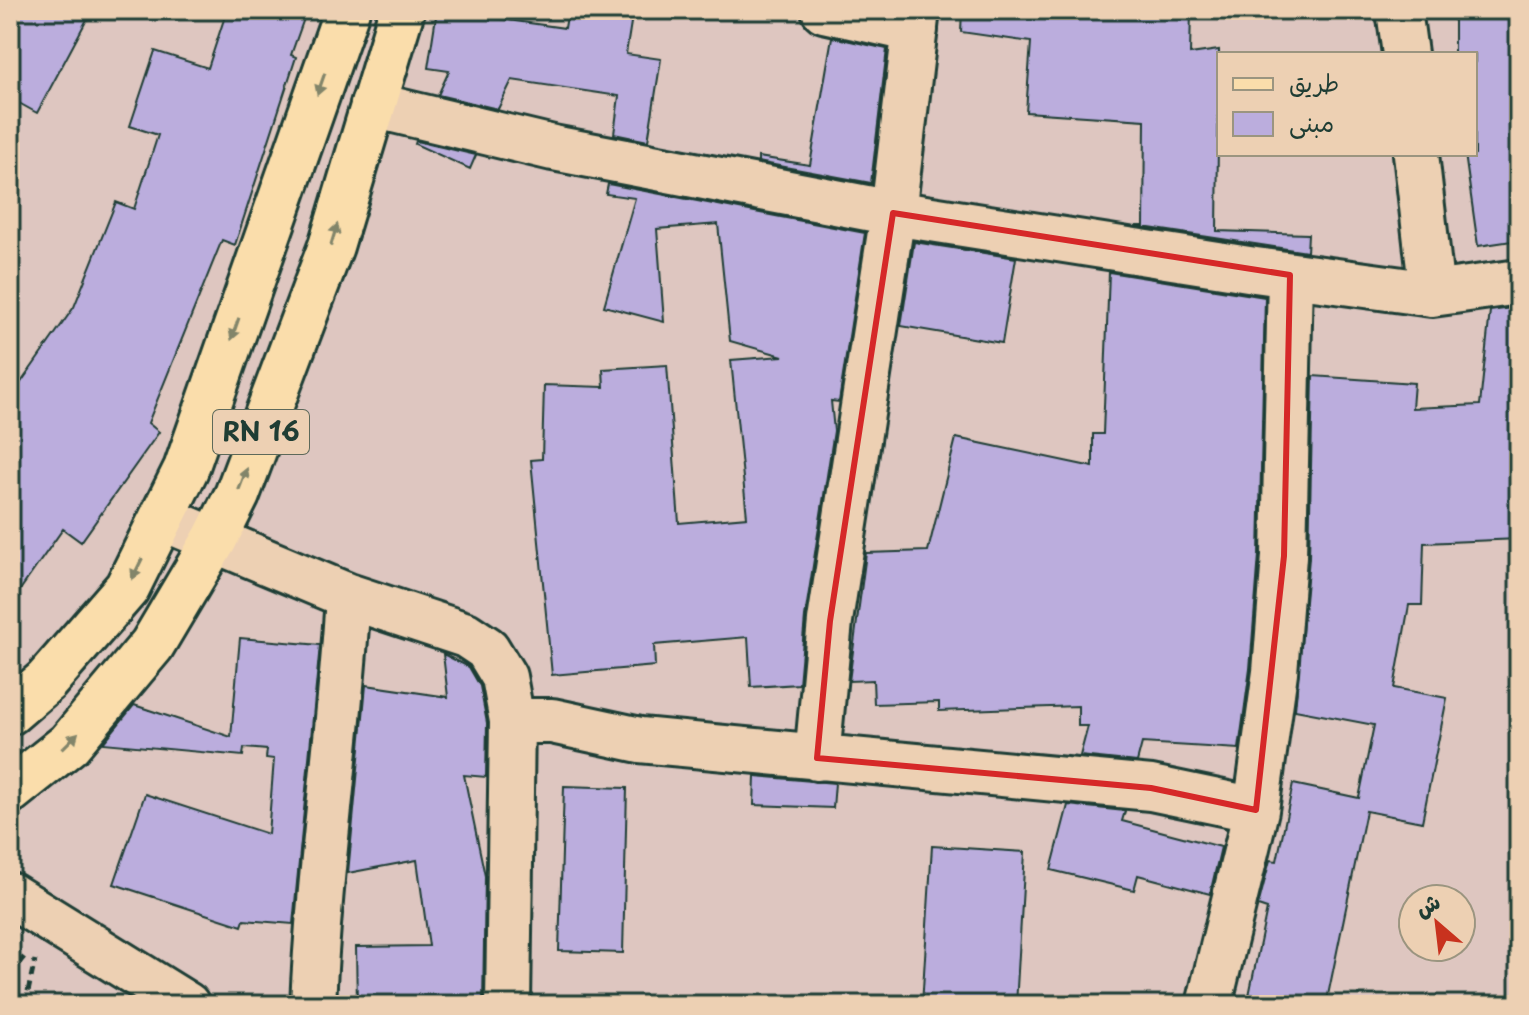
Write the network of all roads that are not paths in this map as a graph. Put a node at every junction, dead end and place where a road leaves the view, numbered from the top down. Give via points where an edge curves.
1 (347, 10) edge
2 (402, 10) edge
3 (824, 10) edge
4 (1399, 10) edge
5 (916, 20) edge
6 (1405, 52) edge
7 (373, 105) junction
8 (1416, 156) edge
9 (893, 213) junction
10 (1290, 275) junction
11 (1519, 282) edge
12 (1432, 294) junction
13 (162, 518) junction
14 (215, 539) junction
15 (348, 596) junction
16 (10, 712) edge
17 (512, 721) junction
18 (817, 758) junction
19 (10, 791) edge
20 (1256, 810) junction
21 (10, 895) edge
22 (187, 1005) edge
23 (313, 1005) edge
24 (508, 1005) edge
25 (1209, 1005) edge

1 -> 13 main road, RN 16 via 186,469
2 - 7 main road, RN 16
3 - 5 street
4 - 6 street
5 - 9 street
7 - 9 street via 553,148
14 -> 7 main road, RN 16 via 237,495 331,246
8 - 12 street
9 - 10 street
9 - 18 street via 830,621
10 - 12 street
10 - 20 street via 1284,556
11 - 12 street
13 - 14 street
13 -> 16 main road, RN 16 via 127,588 46,681
14 - 15 street
19 -> 14 main road, RN 16 via 69,744 152,645
15 - 17 street via 466,635 487,649 504,677
15 - 23 street
17 - 18 street via 552,721 640,740
17 - 24 street
18 - 20 street via 1151,788
20 - 25 street
21 - 22 street

